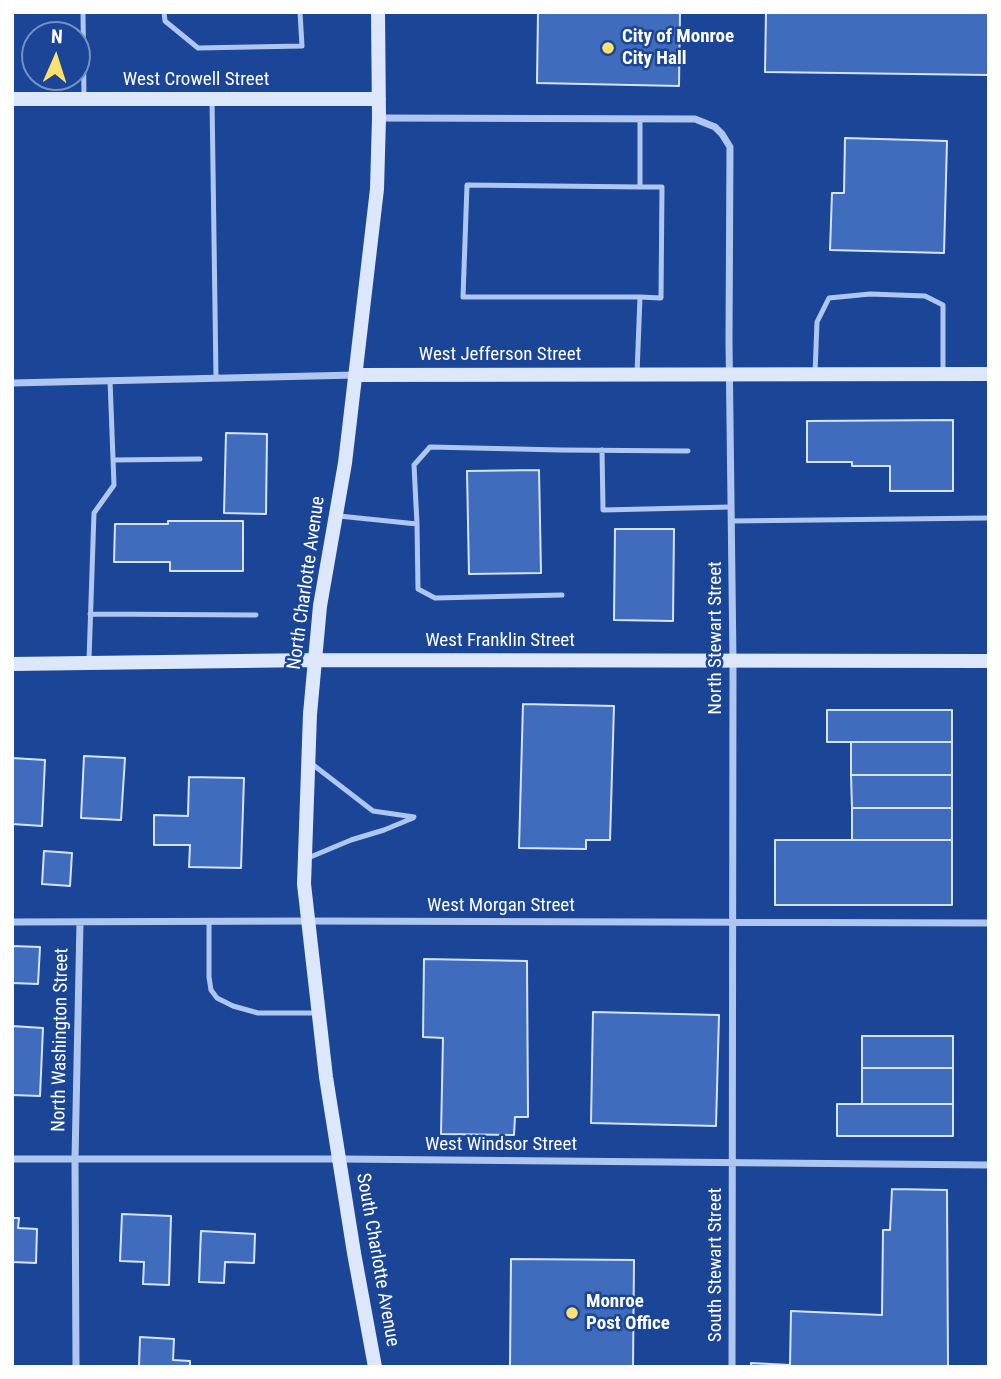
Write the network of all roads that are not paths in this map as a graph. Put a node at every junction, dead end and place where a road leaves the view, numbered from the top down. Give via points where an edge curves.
1 (83, 12) edge
2 (164, 12) edge
3 (300, 12) edge
4 (378, 12) edge
5 (12, 99) edge
6 (84, 99) junction
7 (212, 99) junction
8 (379, 99) junction
9 (379, 118) junction
10 (640, 119) junction
11 (640, 187) junction
12 (640, 297) junction
13 (730, 373) junction
14 (356, 374) junction
15 (637, 374) junction
16 (815, 374) junction
17 (943, 374) junction
18 (989, 374) edge
19 (216, 378) junction
20 (110, 380) junction
21 (12, 383) edge
22 (602, 450) junction
23 (688, 451) dead end
24 (200, 459) dead end
25 (113, 460) junction
26 (731, 507) junction
27 (335, 516) junction
28 (989, 518) edge
29 (731, 521) junction
30 (417, 524) junction
31 (562, 596) dead end
32 (90, 614) junction
33 (256, 615) dead end
34 (315, 660) junction
35 (733, 661) junction
36 (989, 661) edge
37 (89, 663) junction
38 (12, 664) edge
39 (309, 761) junction
40 (305, 859) junction
41 (308, 921) junction
42 (12, 922) edge
43 (79, 922) junction
44 (209, 922) junction
45 (733, 923) junction
46 (989, 923) edge
47 (319, 1013) junction
48 (12, 1159) edge
49 (75, 1159) junction
50 (340, 1159) junction
51 (732, 1163) junction
52 (989, 1165) edge
53 (76, 1367) edge
54 (375, 1367) edge
55 (732, 1367) edge

1 - 6 lane
2 - 3 lane via 164,21 198,48 302,46
4 - 8 main road, North Charlotte Avenue
5 - 6 main road, West Crowell Street
6 - 7 main road, West Crowell Street
7 - 8 main road, West Crowell Street
7 - 19 lane
8 - 9 main road, North Charlotte Avenue
9 - 10 street
9 - 14 main road, North Charlotte Avenue via 377,189
10 - 11 lane
10 - 13 street, North Stewart Street via 706,122 730,147
11 - 12 lane via 662,187 662,298
11 - 12 lane via 467,186 463,297
12 - 15 lane
13 - 15 main road, West Jefferson Street
13 - 16 main road, West Jefferson Street
13 - 26 street, North Stewart Street
14 - 15 main road, West Jefferson Street
14 - 19 street, West Jefferson Street
14 - 27 main road, North Charlotte Avenue
16 - 17 main road, West Jefferson Street
16 - 17 lane via 817,322 829,298 870,294 925,296 943,305
17 - 18 main road, West Jefferson Street
19 - 20 street, West Jefferson Street
20 - 21 street, West Jefferson Street
20 - 25 lane
22 - 23 lane
22 - 26 lane via 603,510
22 - 30 lane via 430,447 414,465
24 - 25 lane
25 - 32 lane via 114,485 94,513
26 - 29 street, North Stewart Street
27 - 30 lane
27 - 34 main road, North Charlotte Avenue
28 - 29 lane
29 - 35 street, North Stewart Street
30 - 31 lane via 418,589 435,598
32 - 33 lane
32 - 37 lane
34 - 35 main road, West Franklin Street
34 - 37 main road, West Franklin Street
34 - 39 main road, North Charlotte Avenue
35 - 36 main road, West Franklin Street
35 - 45 street, North Stewart Street
37 - 38 main road, West Franklin Street
39 - 40 main road, North Charlotte Avenue
39 - 40 lane via 373,811 414,817
40 - 41 main road, North Charlotte Avenue
41 - 44 street, West Morgan Street
41 - 45 street, West Morgan Street
41 - 47 main road, North Charlotte Avenue
42 - 43 street, West Morgan Street
43 - 44 street, West Morgan Street
43 - 49 street, North Washington Street
44 - 47 lane via 209,977 217,998 258,1013
45 - 46 street, West Morgan Street
45 - 51 street, North Stewart Street
47 - 50 main road, North Charlotte Avenue
48 - 49 street, West Windsor Street
49 - 50 street, West Windsor Street
49 - 53 street, North Washington Street
50 - 51 street, West Windsor Street
50 - 54 main road, South Charlotte Avenue
51 - 52 street, West Windsor Street
51 - 55 street, South Stewart Street

